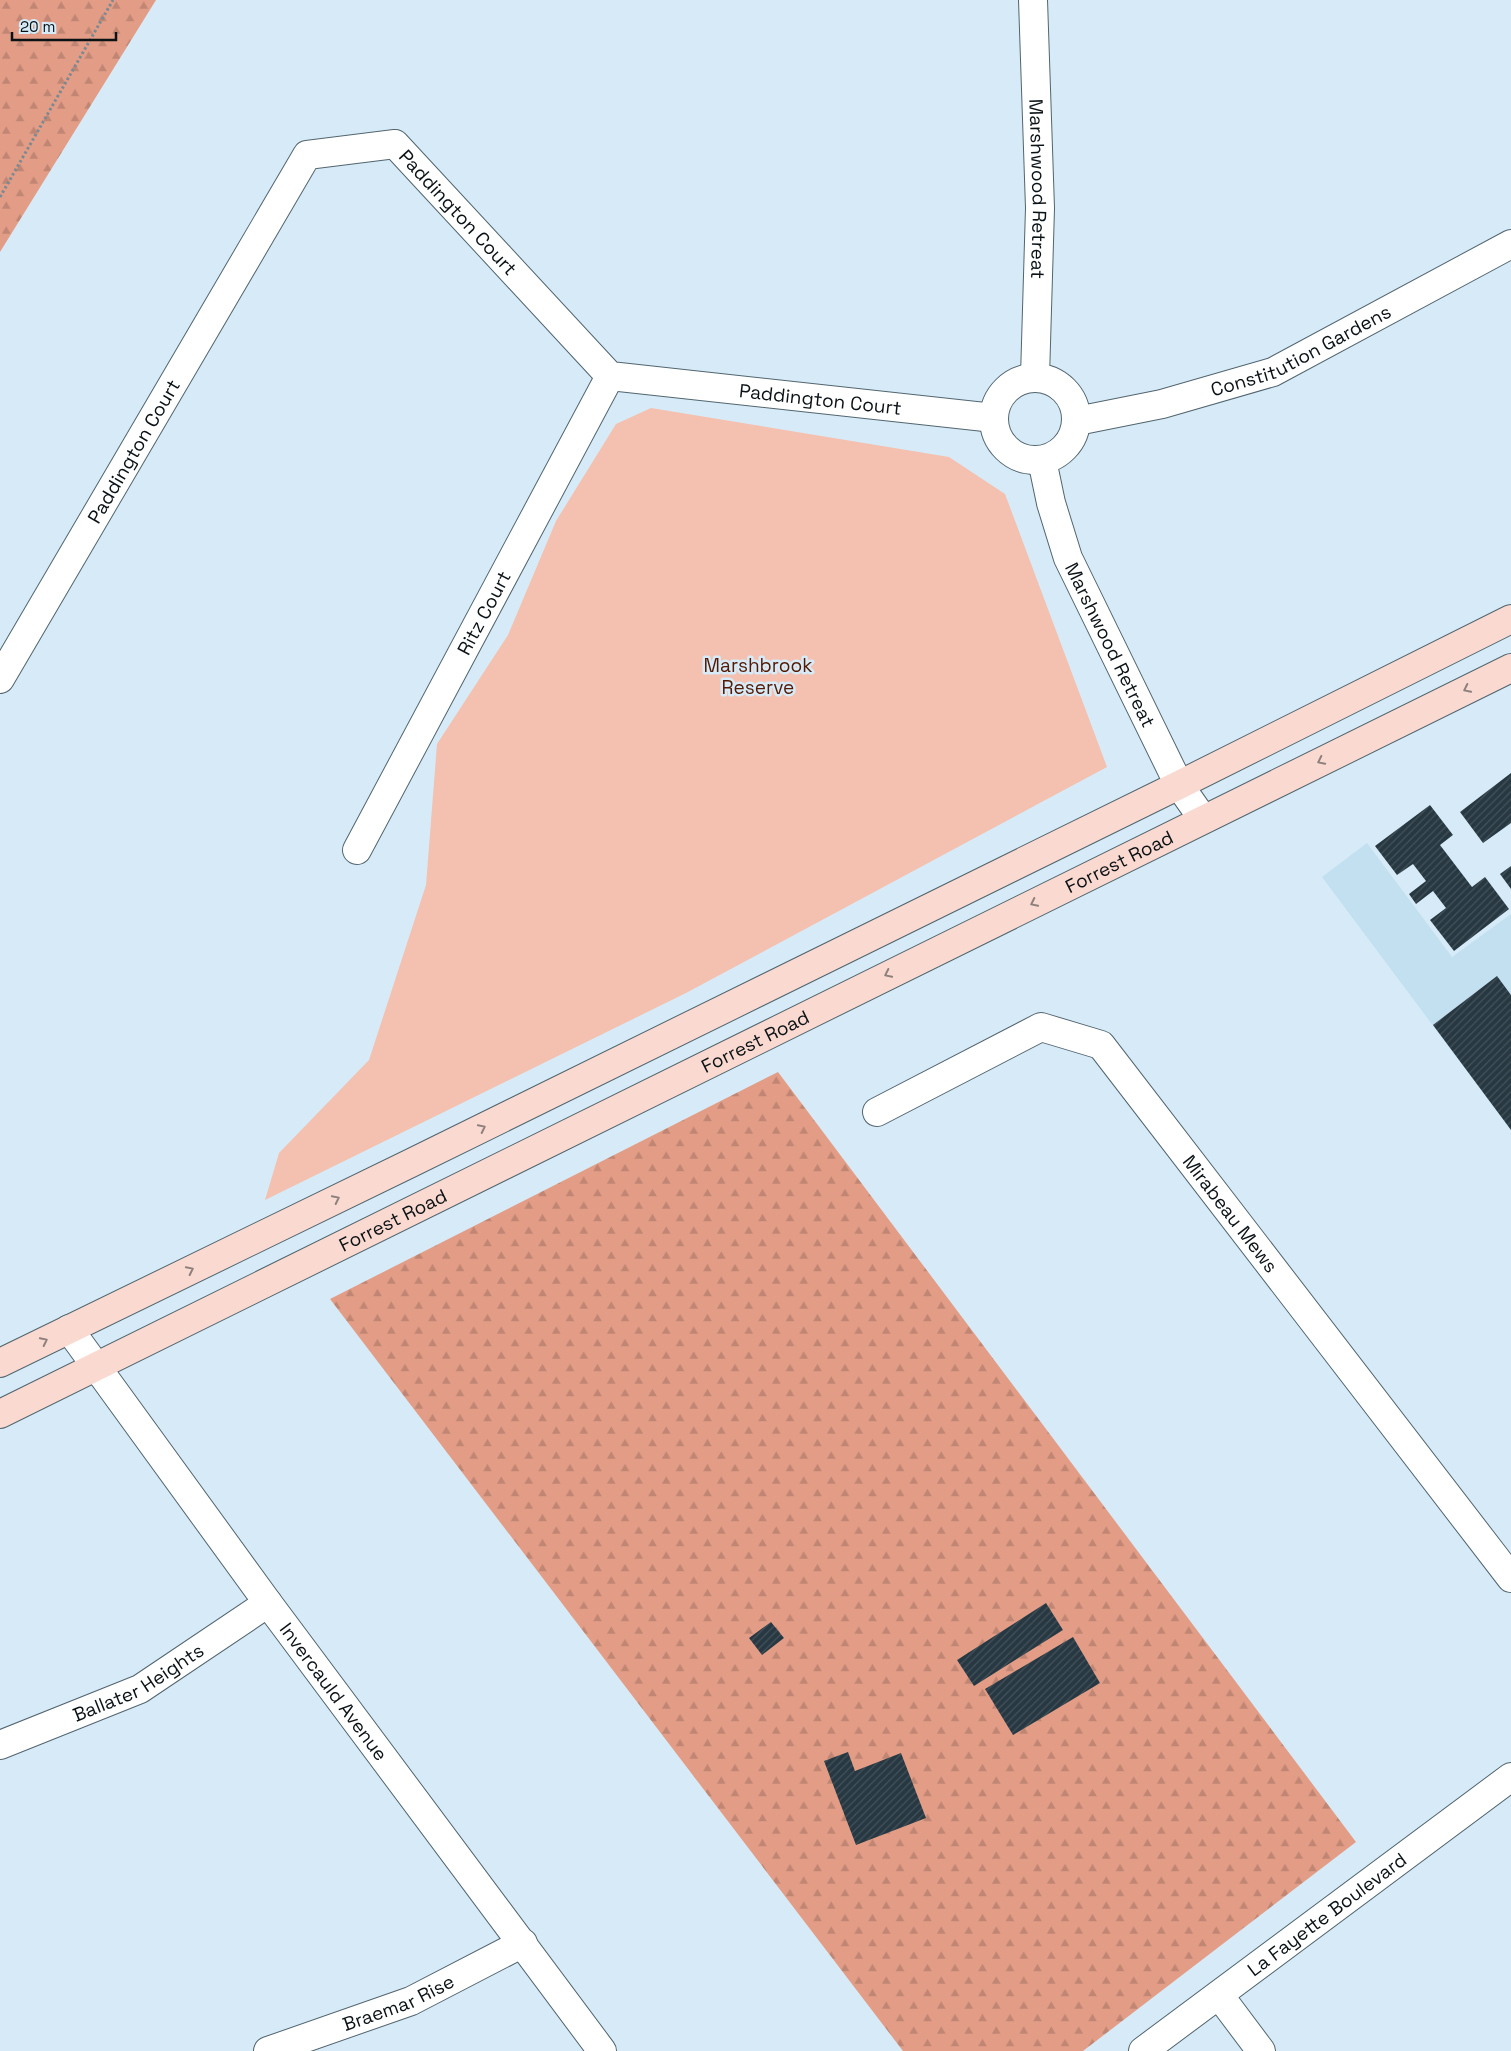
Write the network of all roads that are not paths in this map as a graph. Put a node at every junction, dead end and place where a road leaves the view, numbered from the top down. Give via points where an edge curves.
1 (1033, 0) edge
2 (1511, 244) edge
3 (610, 376) junction
4 (1035, 377) junction
5 (994, 418) junction
6 (1077, 421) junction
7 (1042, 460) junction
8 (1511, 619) edge
9 (1511, 668) edge
10 (0, 679) edge
11 (1179, 785) junction
12 (1203, 819) junction
13 (357, 850) dead end
14 (877, 1112) dead end
15 (69, 1329) junction
16 (0, 1363) edge
17 (96, 1367) junction
18 (0, 1414) edge
19 (1511, 1578) edge
20 (268, 1603) junction
21 (0, 1745) edge
22 (1511, 1777) edge
23 (523, 1943) junction
24 (1219, 1995) junction
25 (268, 2051) edge
26 (602, 2051) edge
27 (1143, 2051) edge
28 (1261, 2051) edge

1 - 4 street, Marshwood Retreat via 1040,208
2 - 6 street, Constitution Gardens via 1274,372 1162,404
3 - 5 street, Paddington Court
3 - 10 street, Paddington Court via 395,144 307,155
3 - 13 street, Ritz Court
4 - 5 street via 1011,385 1002,394
4 - 6 street via 1055,382 1070,395
5 - 7 street via 996,432 1008,450 1028,460
6 - 7 street via 1074,435 1066,447
7 - 11 street, Marshwood Retreat via 1068,558
8 - 11 main road
9 -> 12 main road, Forrest Road
11 - 12 street, Marshwood Retreat
15 -> 11 main road
12 -> 17 main road, Forrest Road
14 - 19 street, Mirabeau Mews via 1041,1028 1101,1045
16 -> 15 main road
15 - 17 street, Invercauld Avenue
17 - 18 main road, Forrest Road
17 - 20 street, Invercauld Avenue
20 - 21 street, Ballater Heights via 140,1689
20 - 23 street, Invercauld Avenue
22 - 24 street, La Fayette Boulevard
23 - 25 street, Braemar Rise via 410,2001
23 - 26 street, Invercauld Avenue
24 - 27 street, La Fayette Boulevard
24 - 28 street

